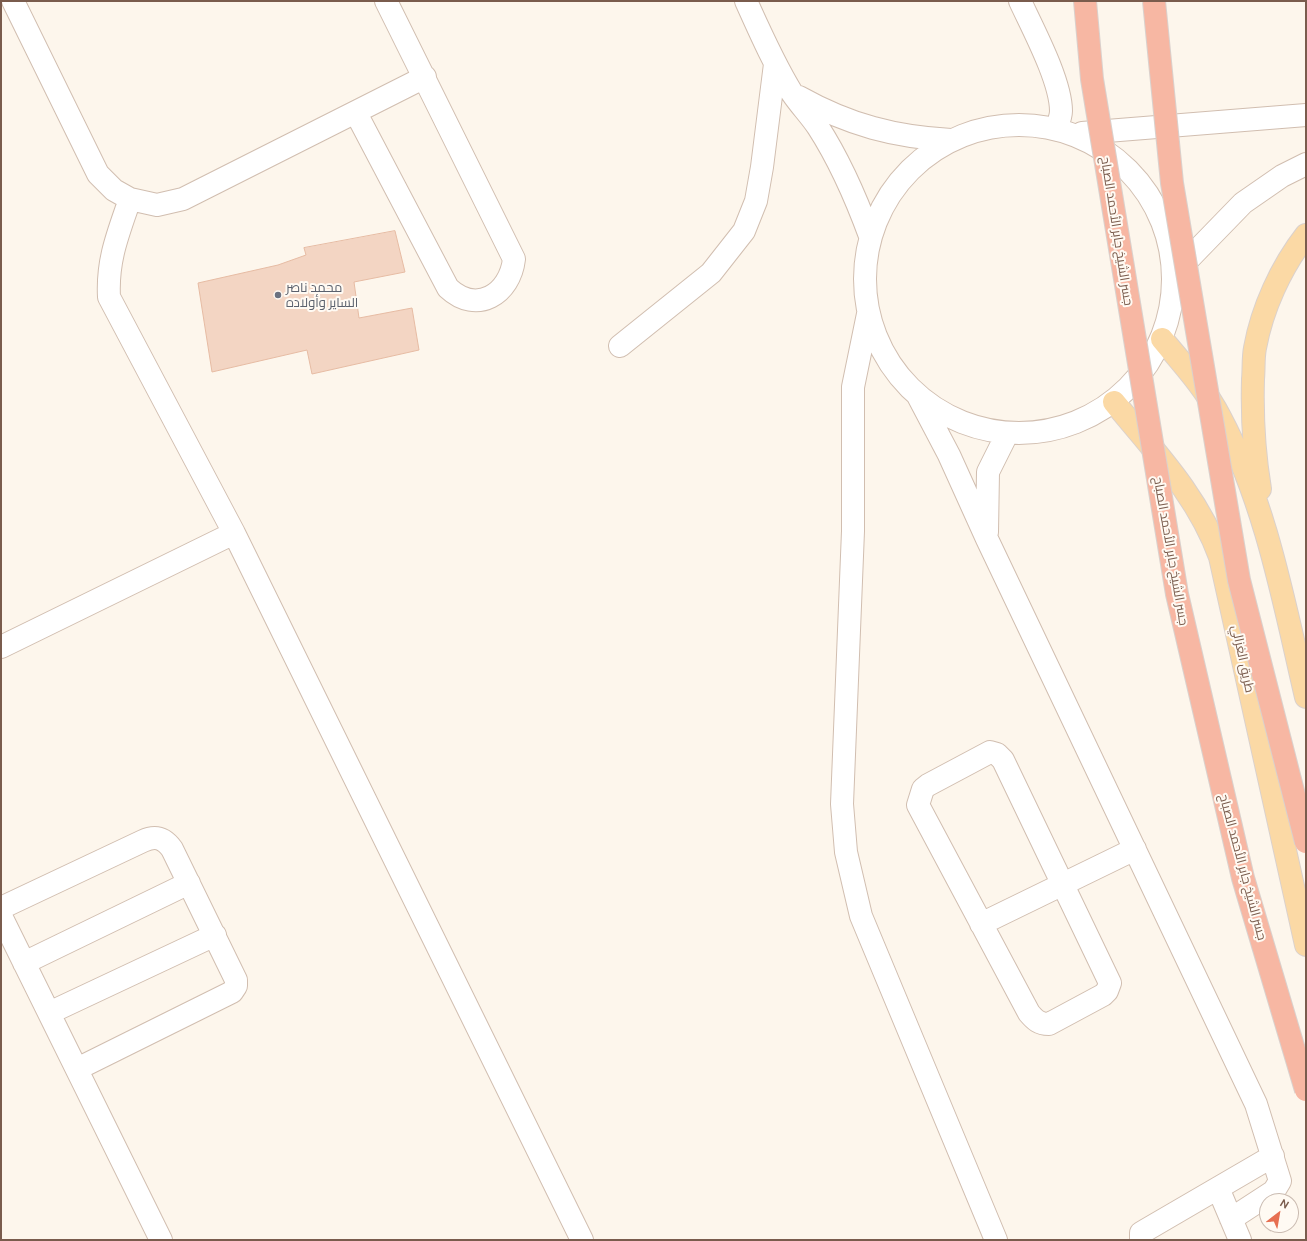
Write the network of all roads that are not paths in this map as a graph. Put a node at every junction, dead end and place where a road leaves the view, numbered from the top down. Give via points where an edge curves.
1 (13, 1) edge
2 (386, 1) edge
3 (746, 1) edge
4 (1020, 1) edge
5 (1085, 1) edge
6 (1154, 1) edge
7 (775, 64) junction
8 (425, 77) junction
9 (792, 94) junction
10 (356, 113) junction
11 (1306, 115) edge
12 (1063, 131) junction
13 (951, 140) junction
14 (1306, 164) edge
15 (130, 199) junction
16 (1306, 235) edge
17 (870, 236) junction
18 (1174, 274) junction
19 (868, 314) junction
20 (1162, 338) junction
21 (620, 346) dead end
22 (918, 396) junction
23 (1114, 402) junction
24 (1007, 434) junction
25 (234, 533) junction
26 (987, 539) junction
27 (1275, 566) junction
28 (1, 647) edge
29 (1306, 697) edge
30 (1306, 842) edge
31 (1135, 849) junction
32 (189, 884) junction
33 (1062, 884) junction
34 (1, 908) edge
35 (1, 916) edge
36 (981, 924) junction
37 (215, 935) junction
38 (1306, 945) edge
39 (24, 963) junction
40 (49, 1013) junction
41 (77, 1069) junction
42 (1306, 1090) edge
43 (1273, 1156) junction
44 (1218, 1188) junction
45 (1231, 1219) junction
46 (161, 1240) edge
47 (582, 1240) edge
48 (996, 1240) edge
49 (1141, 1240) edge
50 (1240, 1240) edge

1 - 15 street via 98,174 114,190
2 - 8 street
3 - 7 street
4 - 12 street via 1044,53 1059,95
5 - 42 highway, جسر الشيخ جابر الأحمد الصباح, bridge via 1092,79 1177,594 1243,878
6 - 30 highway, bridge via 1172,183 1239,580
7 - 9 street
7 - 21 street via 756,201 744,230 711,273
8 - 10 street
8 - 10 street via 514,259 513,272 507,284 496,293 480,300 466,300 456,296 448,288
9 - 13 street via 842,119 869,128 896,134
9 - 17 street via 817,126 838,161 856,198
10 - 15 street via 183,199 157,205
11 - 12 street
12 - 13 street via 1032,125 1006,125 978,130
12 - 18 street via 1094,145 1116,159 1140,183 1158,211 1169,241
13 - 17 street via 927,154 898,182
14 - 18 street via 1282,176 1243,203
15 - 25 street via 114,244 108,276 109,297
16 - 27 main road via 1294,250 1268,301 1255,349 1252,406 1257,469
17 - 19 street via 864,284
18 - 20 street via 1172,307
19 - 22 street via 887,359
19 - 48 street via 853,387 854,531 842,804 846,852 861,916
20 - 23 street via 1142,374
20 - 27 main road via 1220,416 1247,476
22 - 24 street via 959,422
22 - 26 street via 949,455
23 - 24 street via 1078,422 1039,433
23 - 38 main road, طريق الغزالي via 1175,475 1200,511 1212,534 1220,557
24 - 26 street via 988,472
25 - 28 street
25 - 47 street
26 - 31 street
27 - 29 main road
31 - 33 street
31 - 43 street via 1256,1104
32 - 34 street via 167,842 151,837
32 - 37 street
32 - 39 street
33 - 36 street
33 - 36 street via 1110,982 1103,995 1049,1024 1036,1021 1029,1013
33 - 36 street via 1003,760 990,752 928,784 923,789 918,806
35 - 39 street
37 - 40 street
37 - 41 street via 236,980 232,992
39 - 40 street
40 - 41 street
41 - 46 street
43 - 44 street
43 - 45 street via 1280,1181 1278,1187
44 - 45 street
44 - 49 street via 1141,1233
45 - 50 street

